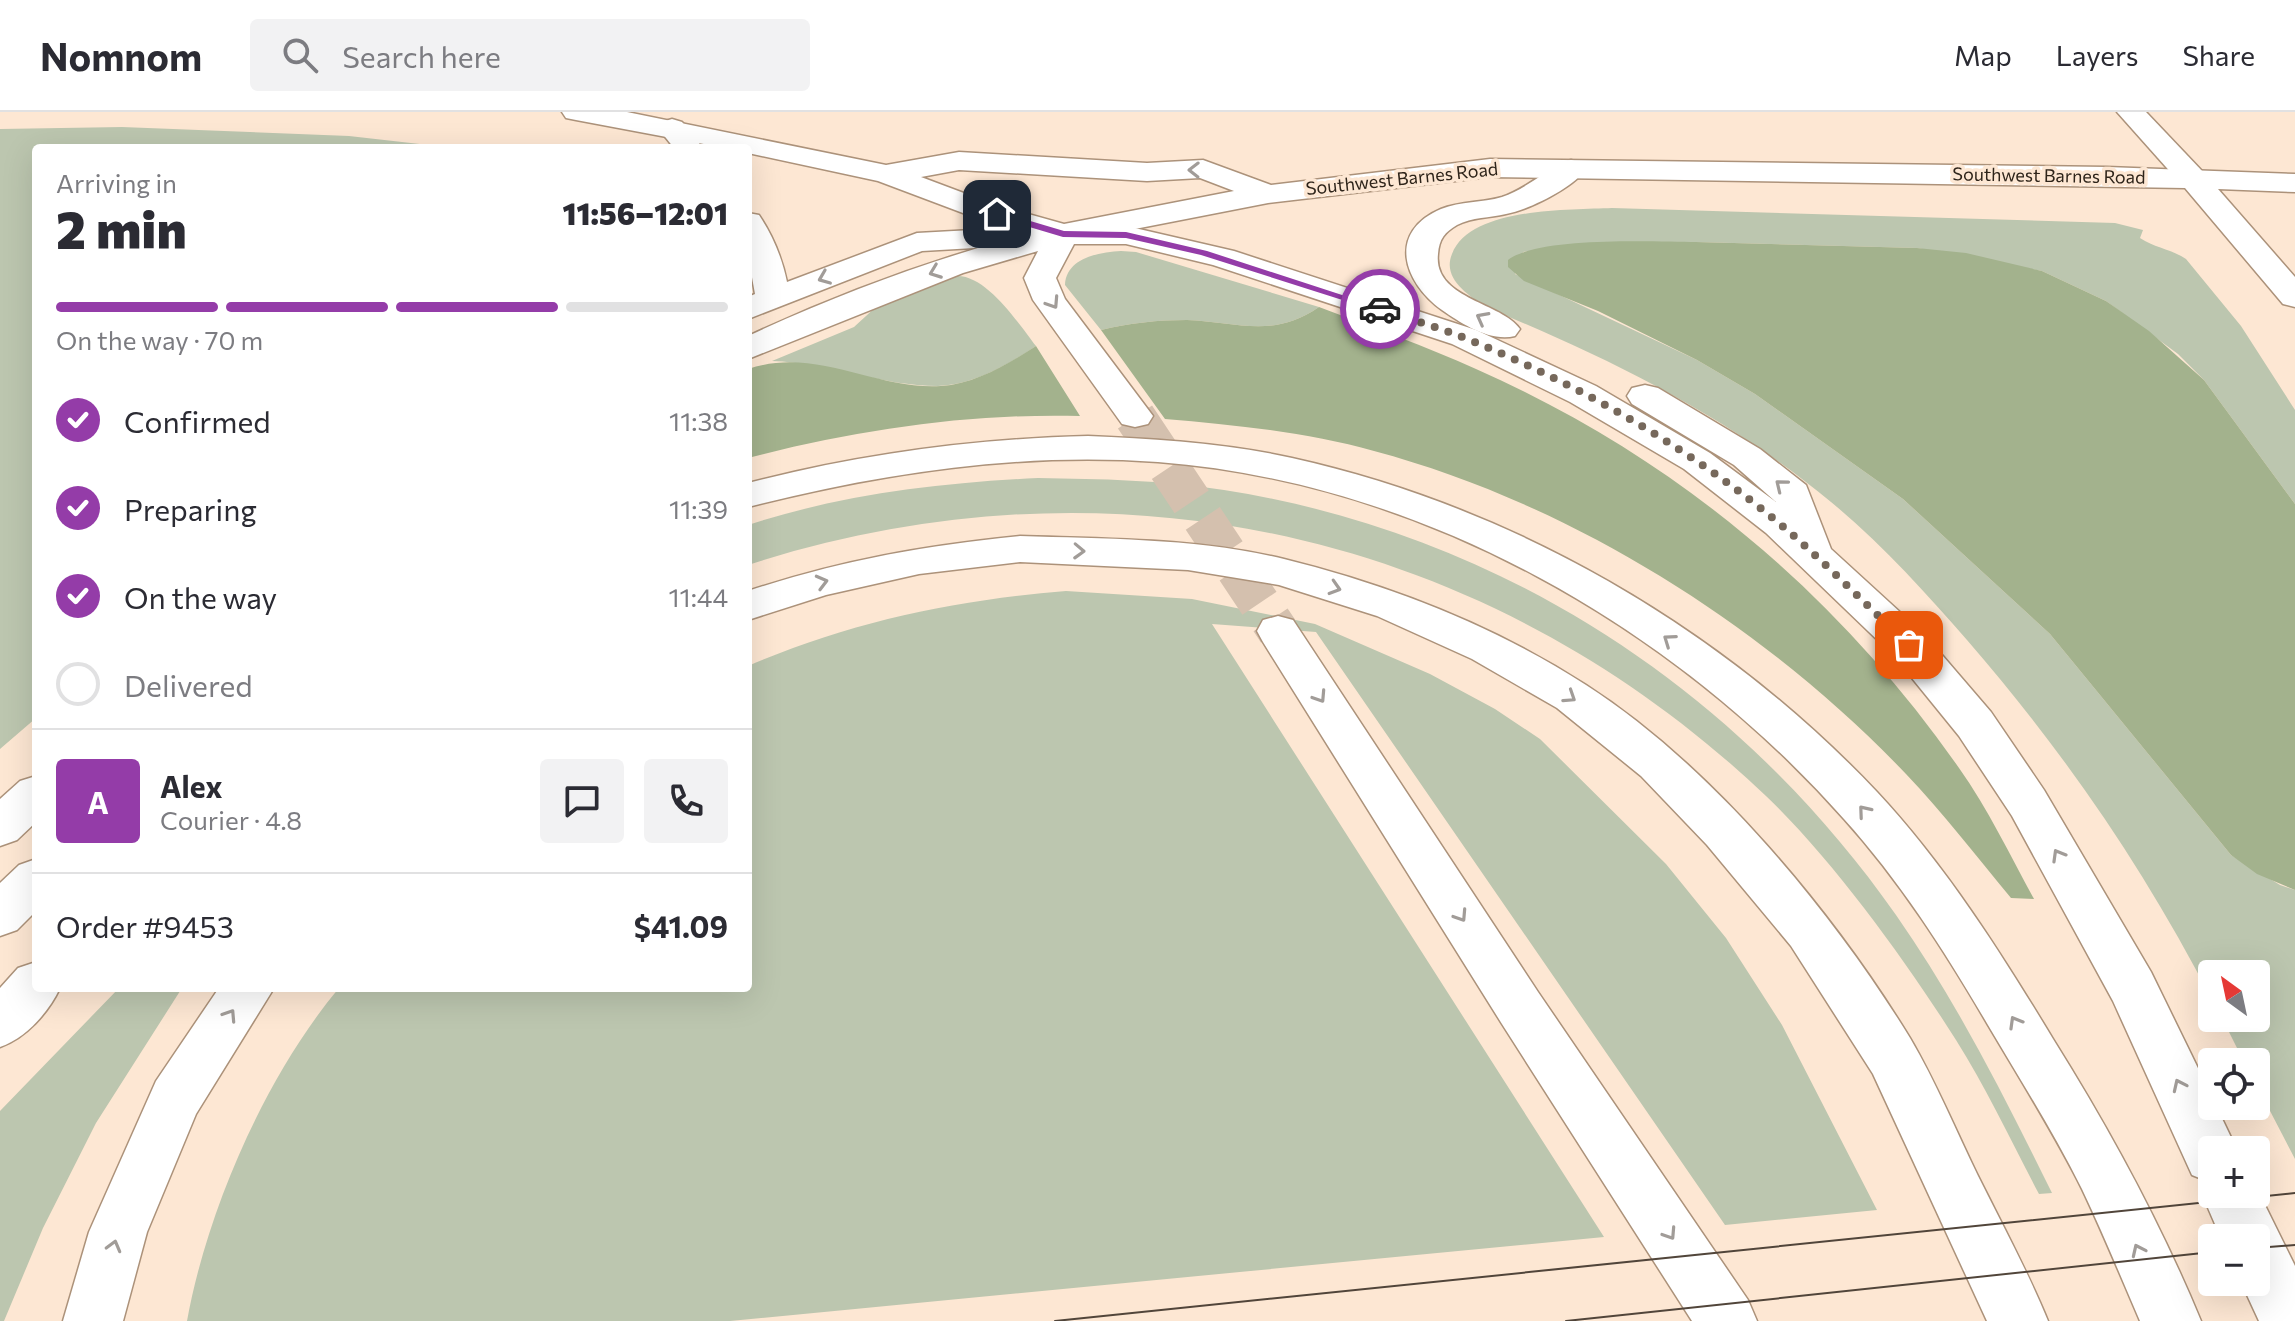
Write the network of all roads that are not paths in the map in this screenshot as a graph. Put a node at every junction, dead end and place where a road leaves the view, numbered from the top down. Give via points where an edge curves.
1 (576, 112) edge
2 (2131, 112) edge
3 (680, 138) edge
4 (714, 144) edge
5 (752, 151) edge
6 (1571, 169) junction
7 (886, 174) junction
8 (2193, 179) junction
9 (2295, 183) edge
10 (1268, 194) junction
11 (752, 229) edge
12 (1063, 234) junction
13 (764, 294) edge
14 (2295, 297) edge
15 (752, 347) edge
16 (1135, 416) tunnel mouth
17 (752, 494) edge
18 (1813, 554) junction
19 (752, 605) edge
20 (1278, 631) tunnel mouth
21 (32, 798) edge
22 (0, 827) edge
23 (32, 883) edge
24 (0, 915) edge
25 (32, 988) edge
26 (245, 992) edge
27 (0, 1024) edge
28 (2203, 1136) edge
29 (2270, 1279) edge
30 (93, 1321) edge
31 (1727, 1321) edge
32 (2018, 1321) edge
33 (2171, 1321) edge
34 (2290, 1321) edge

1 - 3 main road, Southwest Barnes Road
2 - 8 main road
3 - 4 main road, Southwest Barnes Road
5 - 7 main road, Southwest Barnes Road
6 - 8 main road, Southwest Barnes Road
6 - 10 main road, Southwest Barnes Road via 1490,168
18 -> 6 main road via 1793,494 1747,457 1634,390 1483,320 1448,299 1425,275 1419,256 1426,235 1442,220 1508,204
10 -> 7 main road via 1203,169 1132,171 959,161
7 - 12 main road, Southwest Barnes Road
8 - 9 main road, Southwest Barnes Road
8 - 14 main road
10 - 12 main road, Southwest Barnes Road
11 - 13 main road via 759,241
12 -> 13 main road via 917,242
12 -> 15 main road via 952,266
12 -> 16 main road via 1040,278 1049,300
12 - 18 main road via 1126,235 1223,258 1464,337 1583,394 1697,461
33 -> 17 main road via 2100,1167 1996,989 1929,892 1860,805 1780,727 1702,663 1616,603 1445,518 1359,487 1210,458 1127,450 963,452 884,462
28 -> 18 main road via 2133,988 2028,803 1975,724 1909,645
19 -> 32 main road via 819,582 919,560 1020,549 1188,556 1282,572 1392,606 1487,648 1572,697 1657,764 1809,931 1892,1057
20 -> 31 main road
21 - 22 main road
23 - 24 main road
25 - 27 main road
30 -> 26 main road via 118,1232 175,1099
29 - 34 main road

